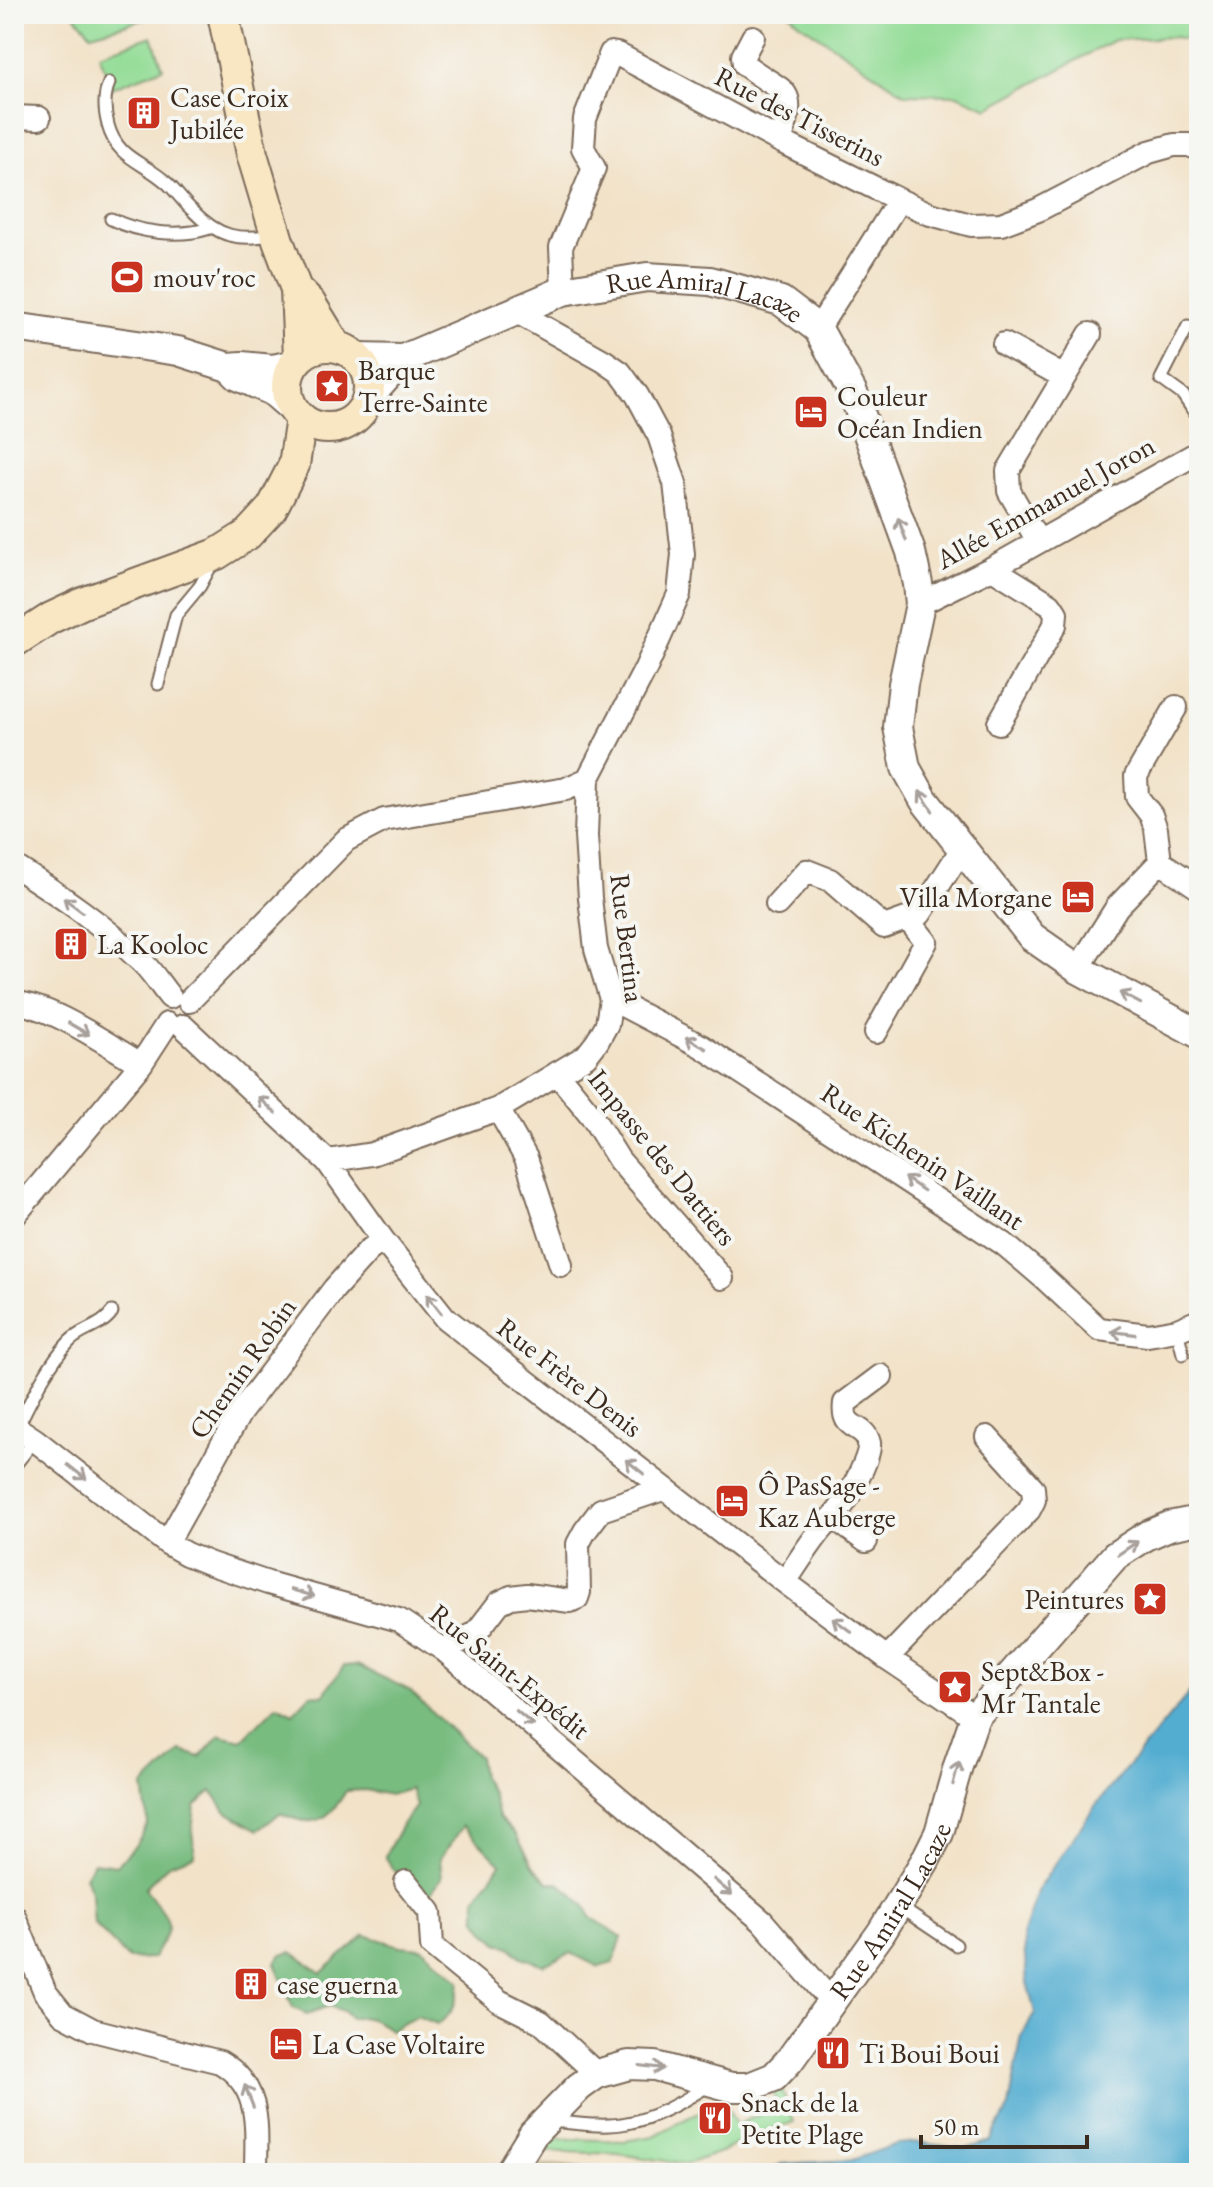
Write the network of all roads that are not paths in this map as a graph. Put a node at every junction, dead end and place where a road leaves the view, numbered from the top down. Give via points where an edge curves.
1 (223, 14) edge
2 (753, 37) dead end
3 (109, 83) dead end
4 (14, 117) edge
5 (39, 118) dead end
6 (780, 141) junction
7 (1199, 149) edge
8 (899, 200) junction
9 (111, 219) dead end
10 (210, 228) junction
11 (276, 234) junction
12 (296, 289) junction
13 (563, 291) junction
14 (515, 311) junction
15 (1188, 326) dead end
16 (14, 327) edge
17 (818, 329) junction
18 (1090, 334) dead end
19 (1004, 344) dead end
20 (348, 352) junction
21 (403, 359) junction
22 (296, 361) junction
23 (228, 367) junction
24 (1064, 377) junction
25 (368, 398) junction
26 (298, 414) junction
27 (1199, 419) edge
28 (331, 428) junction
29 (1199, 452) edge
30 (294, 465) junction
31 (1038, 541) junction
32 (217, 554) junction
33 (992, 568) junction
34 (920, 604) junction
35 (14, 642) edge
36 (158, 684) dead end
37 (1176, 707) dead end
38 (999, 723) dead end
39 (588, 779) junction
40 (962, 849) junction
41 (1160, 862) junction
42 (14, 866) edge
43 (1199, 888) edge
44 (777, 904) dead end
45 (908, 919) junction
46 (1078, 969) junction
47 (179, 999) junction
48 (611, 999) junction
49 (14, 1003) edge
50 (175, 1025) junction
51 (876, 1032) dead end
52 (1199, 1034) edge
53 (141, 1064) junction
54 (557, 1073) junction
55 (498, 1109) junction
56 (327, 1161) junction
57 (14, 1216) edge
58 (383, 1240) junction
59 (561, 1265) dead end
60 (722, 1278) dead end
61 (112, 1312) dead end
62 (1199, 1321) edge
63 (1177, 1330) junction
64 (1183, 1354) dead end
65 (881, 1376) dead end
66 (22, 1431) edge
67 (987, 1437) dead end
68 (14, 1466) edge
69 (663, 1489) junction
70 (833, 1517) junction
71 (1199, 1520) edge
72 (866, 1541) dead end
73 (167, 1543) junction
74 (785, 1582) junction
75 (444, 1650) junction
76 (887, 1658) junction
77 (975, 1717) junction
78 (406, 1882) dead end
79 (898, 1906) junction
80 (14, 1916) edge
81 (956, 1945) dead end
82 (832, 2002) junction
83 (597, 2074) junction
84 (715, 2083) junction
85 (546, 2120) junction
86 (256, 2173) edge
87 (509, 2173) edge

1 - 11 main road via 252,154
2 - 6 street via 744,64 787,95 790,109
3 - 10 lane via 103,110 112,139 123,153 167,183
4 - 5 street
6 - 8 street, Rue des Tisserins
6 - 13 street, Rue des Tisserins via 611,53 585,119 583,148 594,168 561,247
7 - 8 street, Rue des Tisserins via 1174,145 1149,152 1001,224 971,225
8 - 17 street
9 - 10 lane via 139,230 171,233
10 - 11 lane via 252,239
11 - 12 main road
12 - 20 main road
12 - 22 main road
13 - 14 street, Rue Amiral Lacaze
13 - 17 street, Rue Amiral Lacaze via 647,277 710,281 781,301
14 - 21 street, Rue Amiral Lacaze
14 - 39 street via 620,372 659,436 675,483 683,554 679,594
15 - 27 lane via 1161,379 1183,395
16 - 23 street via 178,351
34 -> 17 street, Rue Amiral Lacaze via 911,552 853,393
18 - 24 street
19 - 24 street
20 - 21 street, Rue Amiral Lacaze
20 - 22 main road via 317,347
20 - 25 main road via 366,370
21 - 25 street, Rue Amiral Lacaze
22 - 23 street via 273,369
22 - 26 main road via 287,387
23 - 26 street via 272,391
24 - 31 street via 1008,471 1009,491
25 - 28 main road via 354,419
26 - 28 main road via 310,424
26 - 30 main road
28 - 30 main road
29 - 31 street, Allée Emmanuel Joron
30 - 32 main road via 272,508 247,535
31 - 33 street, Allée Emmanuel Joron
32 - 35 main road via 83,603
32 - 36 lane via 176,615
33 - 34 street, Allée Emmanuel Joron
33 - 38 street via 1056,613 1047,642
40 -> 34 street, Rue Amiral Lacaze via 906,768 898,727
37 - 41 street via 1136,776 1137,797 1156,829
39 - 47 street via 566,789 384,820 346,840
39 - 48 street, Rue Bertina via 590,898 596,949
40 - 45 street via 920,914
40 - 46 street, Rue Amiral Lacaze via 1032,937
41 - 43 street
41 - 46 street via 1117,907
47 -> 42 street via 108,931
44 - 45 street via 807,871 830,880 884,927
45 - 51 street via 926,942
52 -> 46 street, Rue Amiral Lacaze
47 - 50 street via 165,1000 161,1009 163,1020
48 - 54 street, Rue Bertina via 597,1042 586,1056
63 -> 48 street, Rue Kichenin Vaillant via 1148,1335 1099,1329 1004,1244 701,1046
49 -> 53 street via 55,1015
50 - 53 street
56 -> 50 street, Rue Frère Denis
53 - 57 street
54 - 55 street, Rue Bertina
54 - 60 street, Impasse des Dattiers via 619,1160
55 - 56 street, Rue Bertina via 372,1154
55 - 59 street via 526,1158
56 - 58 street, Rue Frère Denis
69 -> 58 street, Rue Frère Denis via 445,1318
58 - 73 street, Chemin Robin via 334,1289 240,1413
61 - 66 lane via 72,1339 50,1367
62 - 63 street, Rue Kichenin Vaillant
63 - 64 lane
65 - 70 street via 845,1403 843,1414 864,1433 868,1455
66 - 68 lane
66 -> 73 street, Rue Saint-Expédit
67 - 76 street via 1033,1488 1034,1500
69 - 74 street, Rue Frère Denis
69 - 75 street via 601,1510 578,1544 577,1598 511,1597 499,1603 476,1633
70 - 72 street
70 - 74 street
77 -> 71 street, Rue Amiral Lacaze via 1115,1556 1169,1526
73 -> 75 street, Rue Saint-Expédit via 268,1583 399,1620
76 -> 74 street, Rue Frère Denis
75 -> 82 street, Rue Saint-Expédit via 762,1921
76 - 77 street, Rue Frère Denis
79 -> 77 street, Rue Amiral Lacaze via 939,1833
78 - 83 street via 430,1912 432,1946 499,2001 541,2022
79 - 81 lane
79 - 82 street, Rue Amiral Lacaze
86 -> 80 street via 253,2101 234,2070 93,2030 63,2014 45,1992
82 - 84 street, Rue Amiral Lacaze via 774,2077 749,2087
83 -> 84 street, Rue Amiral Lacaze via 629,2065 655,2066
83 - 85 street, Rue Amiral Lacaze
84 - 85 lane via 675,2106 625,2124
85 - 87 street, Rue Amiral Lacaze

